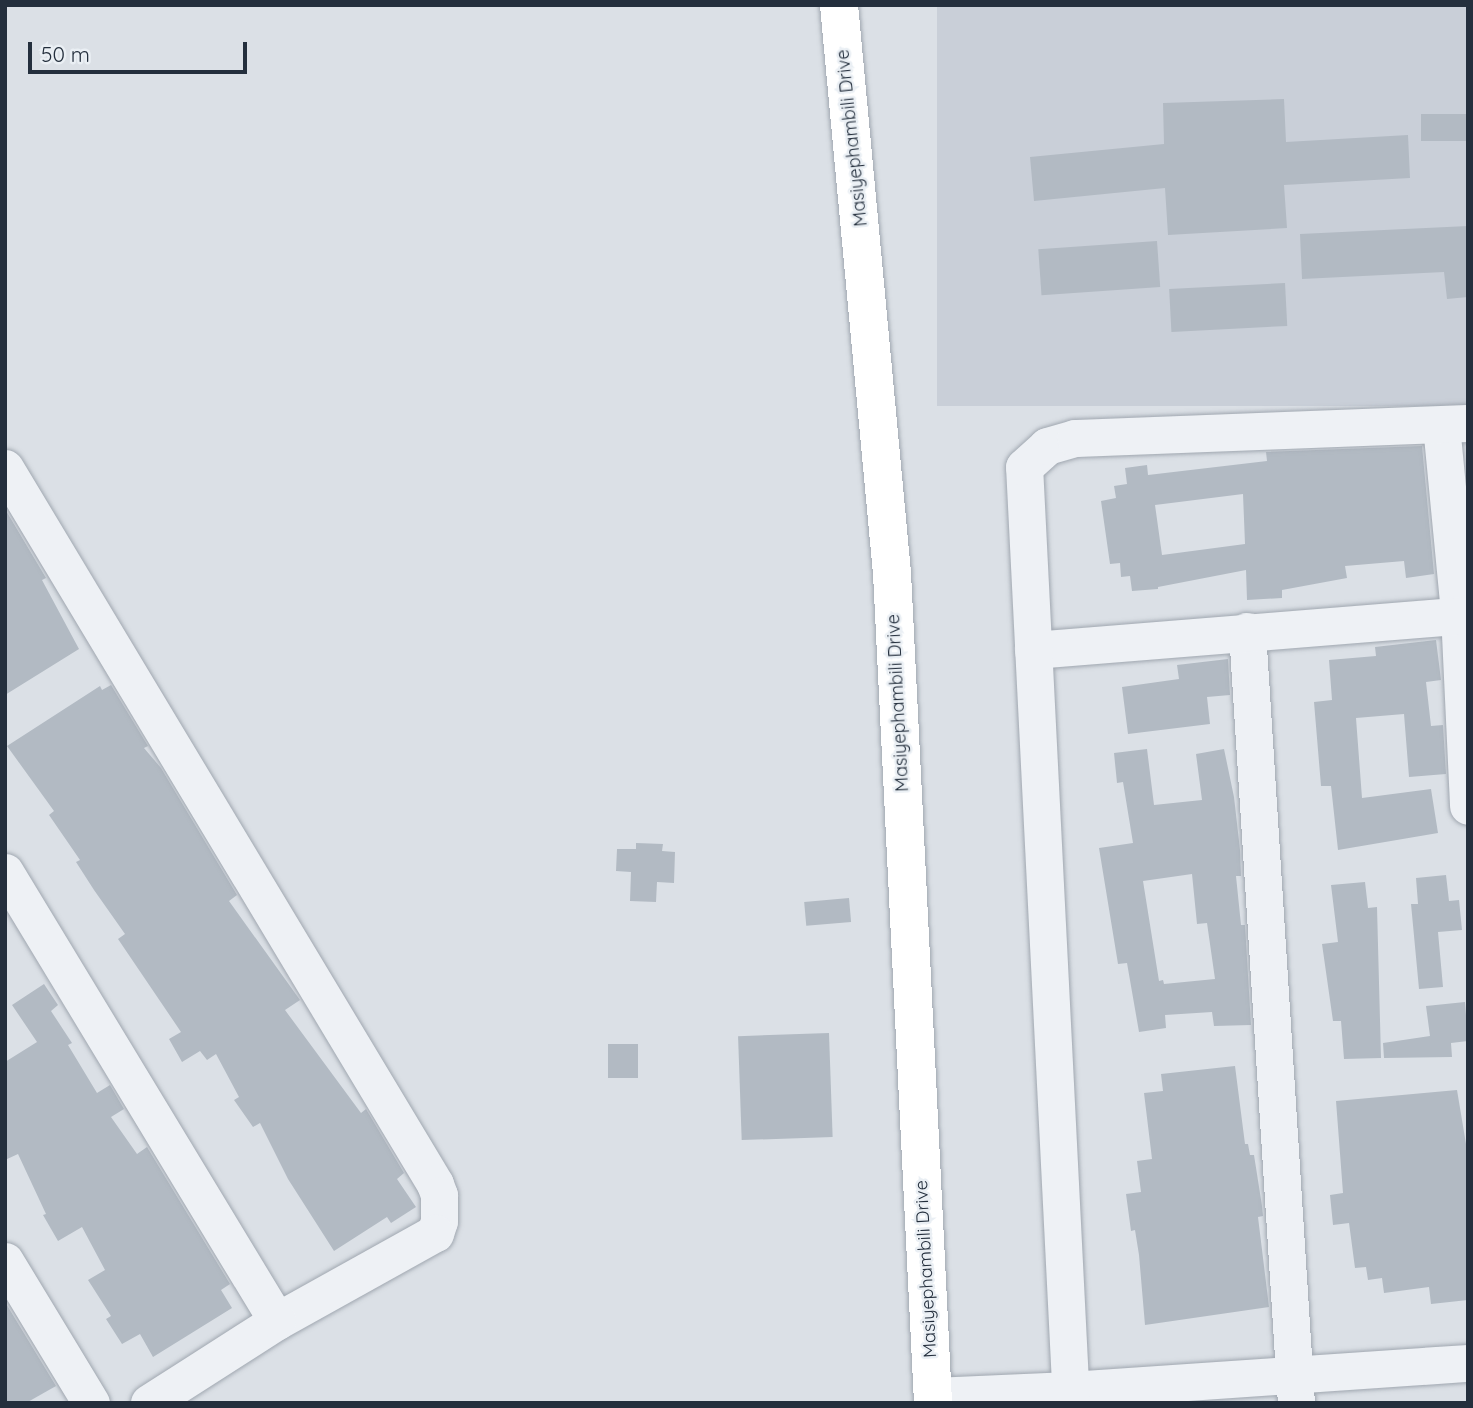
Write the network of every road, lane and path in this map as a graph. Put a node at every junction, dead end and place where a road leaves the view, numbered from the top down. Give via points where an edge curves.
1 (839, 5) edge
2 (1454, 424) edge
3 (5, 468) edge
4 (1463, 614) edge
5 (1247, 631) junction
6 (1033, 650) junction
7 (1468, 806) edge
8 (5, 872) edge
9 (5, 1261) edge
10 (277, 1321) junction
11 (1468, 1363) edge
12 (1295, 1389) edge
13 (1070, 1397) edge
14 (933, 1399) edge
15 (91, 1403) edge
16 (149, 1403) edge

1 - 14 main road, Masiyephambili Drive via 891,573
2 - 4 street
2 - 6 street via 1074,438 1046,446 1024,467
3 - 10 street via 435,1184 439,1208 435,1233
4 - 5 street
4 - 7 street
5 - 6 street
5 - 12 street
6 - 13 street
8 - 10 street
9 - 15 street
10 - 16 street
11 - 12 street
12 - 13 street
13 - 14 street

